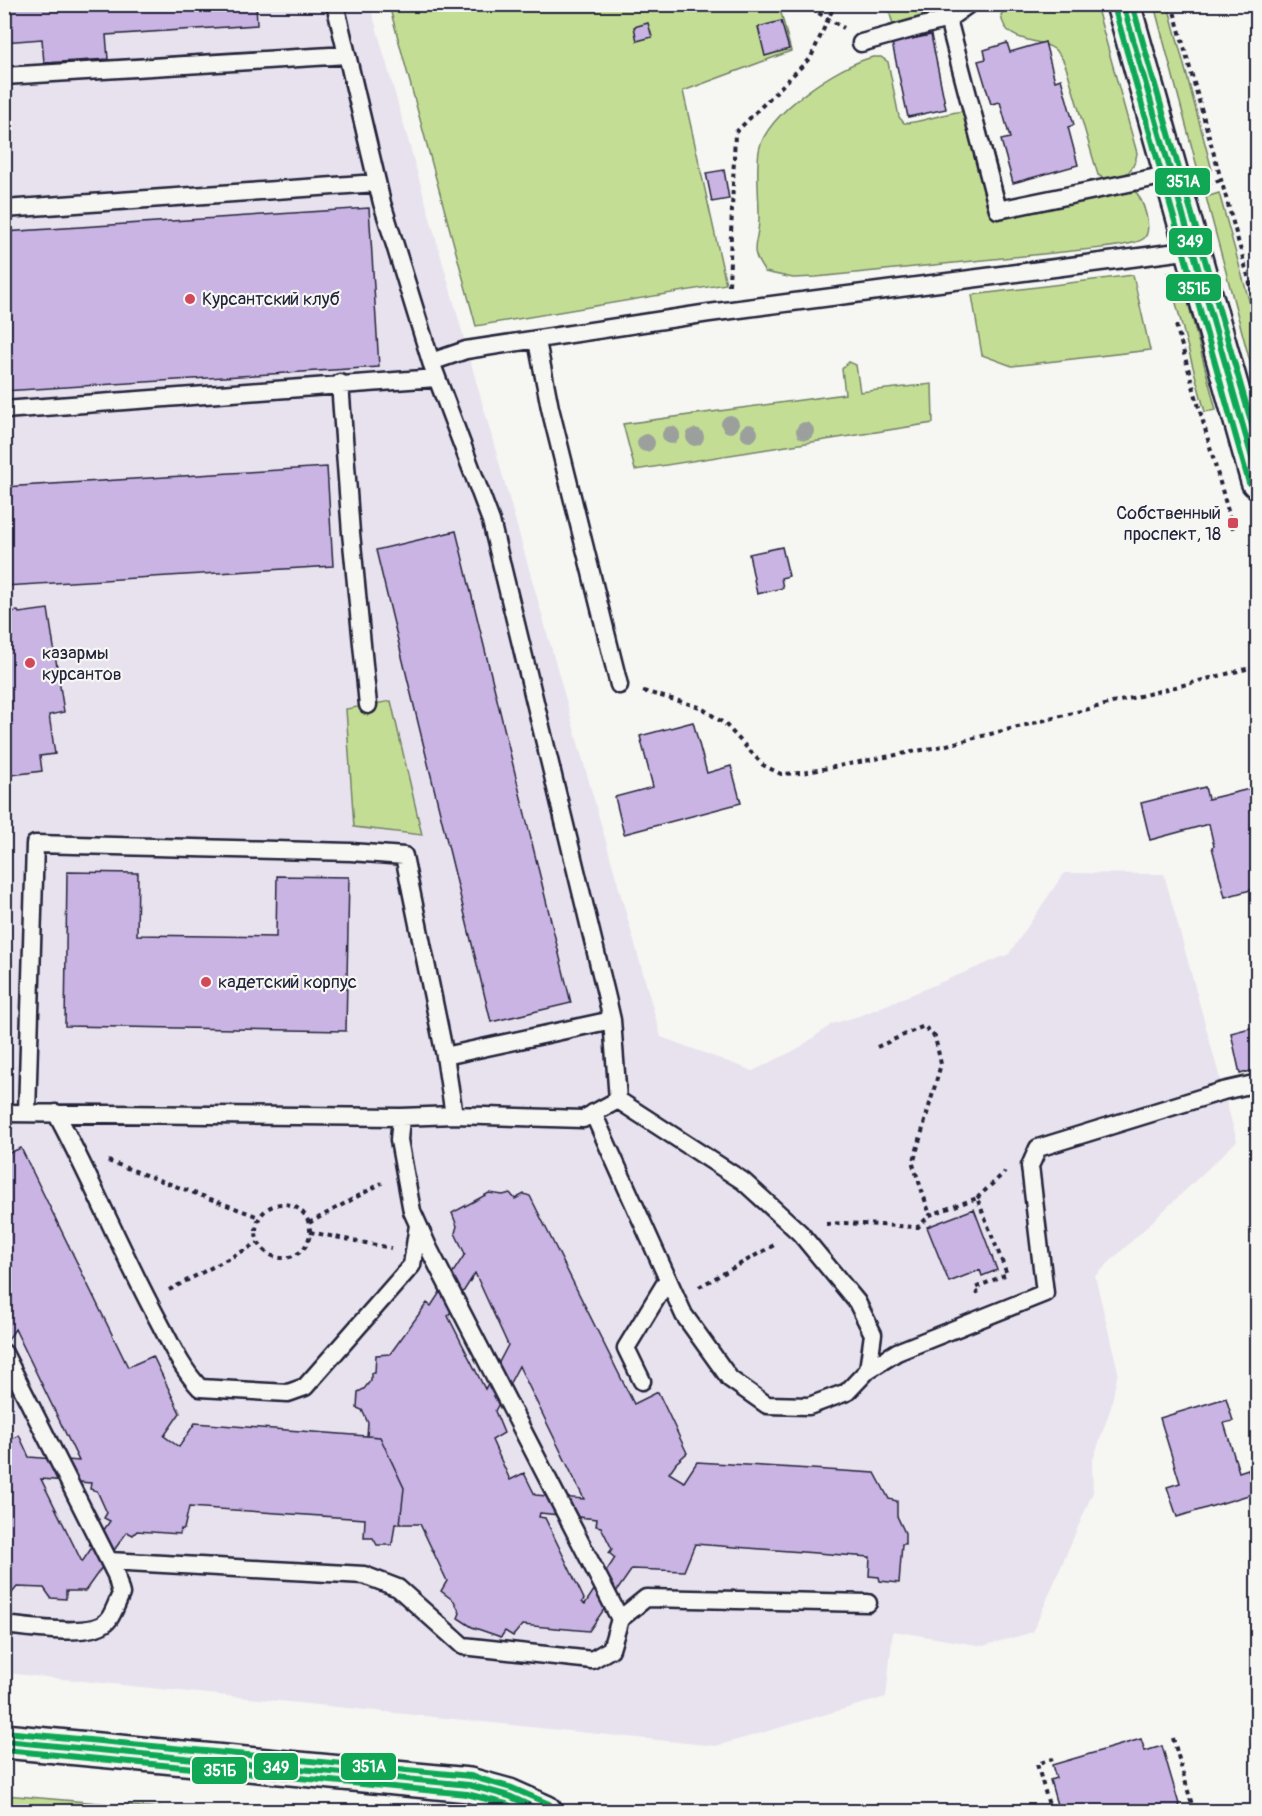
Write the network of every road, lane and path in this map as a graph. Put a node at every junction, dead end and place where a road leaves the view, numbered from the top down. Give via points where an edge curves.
1 (335, 4) edge
2 (803, 4) edge
3 (835, 4) edge
4 (969, 4) edge
5 (1123, 4) edge
6 (1172, 4) edge
7 (829, 18) junction
8 (948, 19) junction
9 (861, 43) joint
10 (347, 55) junction
11 (4, 76) edge
12 (1172, 174) junction
13 (377, 183) junction
14 (4, 209) edge
15 (1193, 250) junction
16 (1257, 312) edge
17 (709, 313) junction
18 (1173, 314) dead end
19 (537, 341) junction
20 (434, 370) junction
21 (340, 383) junction
22 (1247, 399) edge
23 (4, 410) edge
24 (1257, 481) edge
25 (1233, 529) dead end
26 (1257, 666) edge
27 (619, 685) joint
28 (368, 705) dead end
29 (612, 1020) junction
30 (877, 1047) dead end
31 (445, 1056) junction
32 (1257, 1083) edge
33 (618, 1100) junction
34 (4, 1113) edge
35 (27, 1113) junction
36 (56, 1113) junction
37 (594, 1113) junction
38 (454, 1115) junction
39 (401, 1117) junction
40 (75, 1149) junction
41 (405, 1171) junction
42 (930, 1215) junction
43 (259, 1217) junction
44 (309, 1223) junction
45 (418, 1224) junction
46 (310, 1232) junction
47 (800, 1233) junction
48 (258, 1243) junction
49 (414, 1252) junction
50 (668, 1279) junction
51 (677, 1299) junction
52 (148, 1301) junction
53 (987, 1316) junction
54 (4, 1353) edge
55 (868, 1370) junction
56 (642, 1381) dead end
57 (110, 1562) junction
58 (868, 1603) dead end
59 (620, 1619) junction
60 (4, 1625) edge
61 (1173, 1738) dead end
62 (4, 1741) edge
63 (1053, 1759) dead end
64 (1194, 1810) edge
65 (545, 1812) edge
66 (1051, 1812) edge
67 (1185, 1812) edge

1 - 10 lane
2 - 7 path
3 - 7 path
4 - 8 lane
5 - 12 street
6 - 16 path
7 - 9 path
7 - 17 path via 811,57 735,133 729,286 709,293
8 - 9 lane
8 - 12 lane via 999,210
10 - 11 lane
10 - 13 lane
12 - 15 street
13 - 14 lane
13 - 20 lane
15 - 17 lane
15 - 22 street
17 - 19 lane
18 - 25 path
19 - 20 lane via 466,350
19 - 27 lane
20 - 21 lane
20 - 29 lane via 490,521
21 - 23 lane
21 - 28 lane
22 - 24 street
26 - 27 path via 943,746 781,774 763,765 725,724 700,707
29 - 31 lane
29 - 33 lane
30 - 42 path via 924,1026 934,1037 941,1064 913,1164
31 - 35 lane via 404,856 34,844
31 - 38 lane
32 - 53 lane via 1038,1148 1030,1166 1045,1293
33 - 37 lane
33 - 47 lane via 742,1181
34 - 35 lane
35 - 36 lane
36 - 39 lane
36 - 40 lane
37 - 38 lane via 583,1119
37 - 50 lane
38 - 39 lane
39 - 41 lane via 399,1140
40 - 43 path
40 - 52 lane
41 - 44 path
41 - 45 lane
42 - 47 path via 918,1227 833,1223 812,1225
42 - 53 path via 977,1198 1007,1275 975,1288
43 - 44 path via 281,1203 298,1208
43 - 48 path
44 - 46 path
45 - 49 lane
45 - 59 lane
46 - 48 path via 304,1248 289,1257 271,1255
46 - 49 path
47 - 51 path
47 - 55 lane via 857,1302 873,1334
48 - 52 path
49 - 52 lane via 412,1265 305,1386 288,1393 200,1388 187,1375
50 - 51 lane
50 - 56 lane via 626,1348
51 - 55 lane via 684,1315 730,1379 767,1405 809,1406 847,1392
53 - 55 lane via 897,1352
54 - 57 lane
57 - 59 lane via 364,1575 398,1588 463,1646 592,1660 611,1649
57 - 60 lane via 121,1594 108,1621 92,1628 70,1630
58 - 59 lane via 646,1598
61 - 64 path
62 - 65 street via 469,1785 509,1796
63 - 66 path via 1037,1764
64 - 67 path

